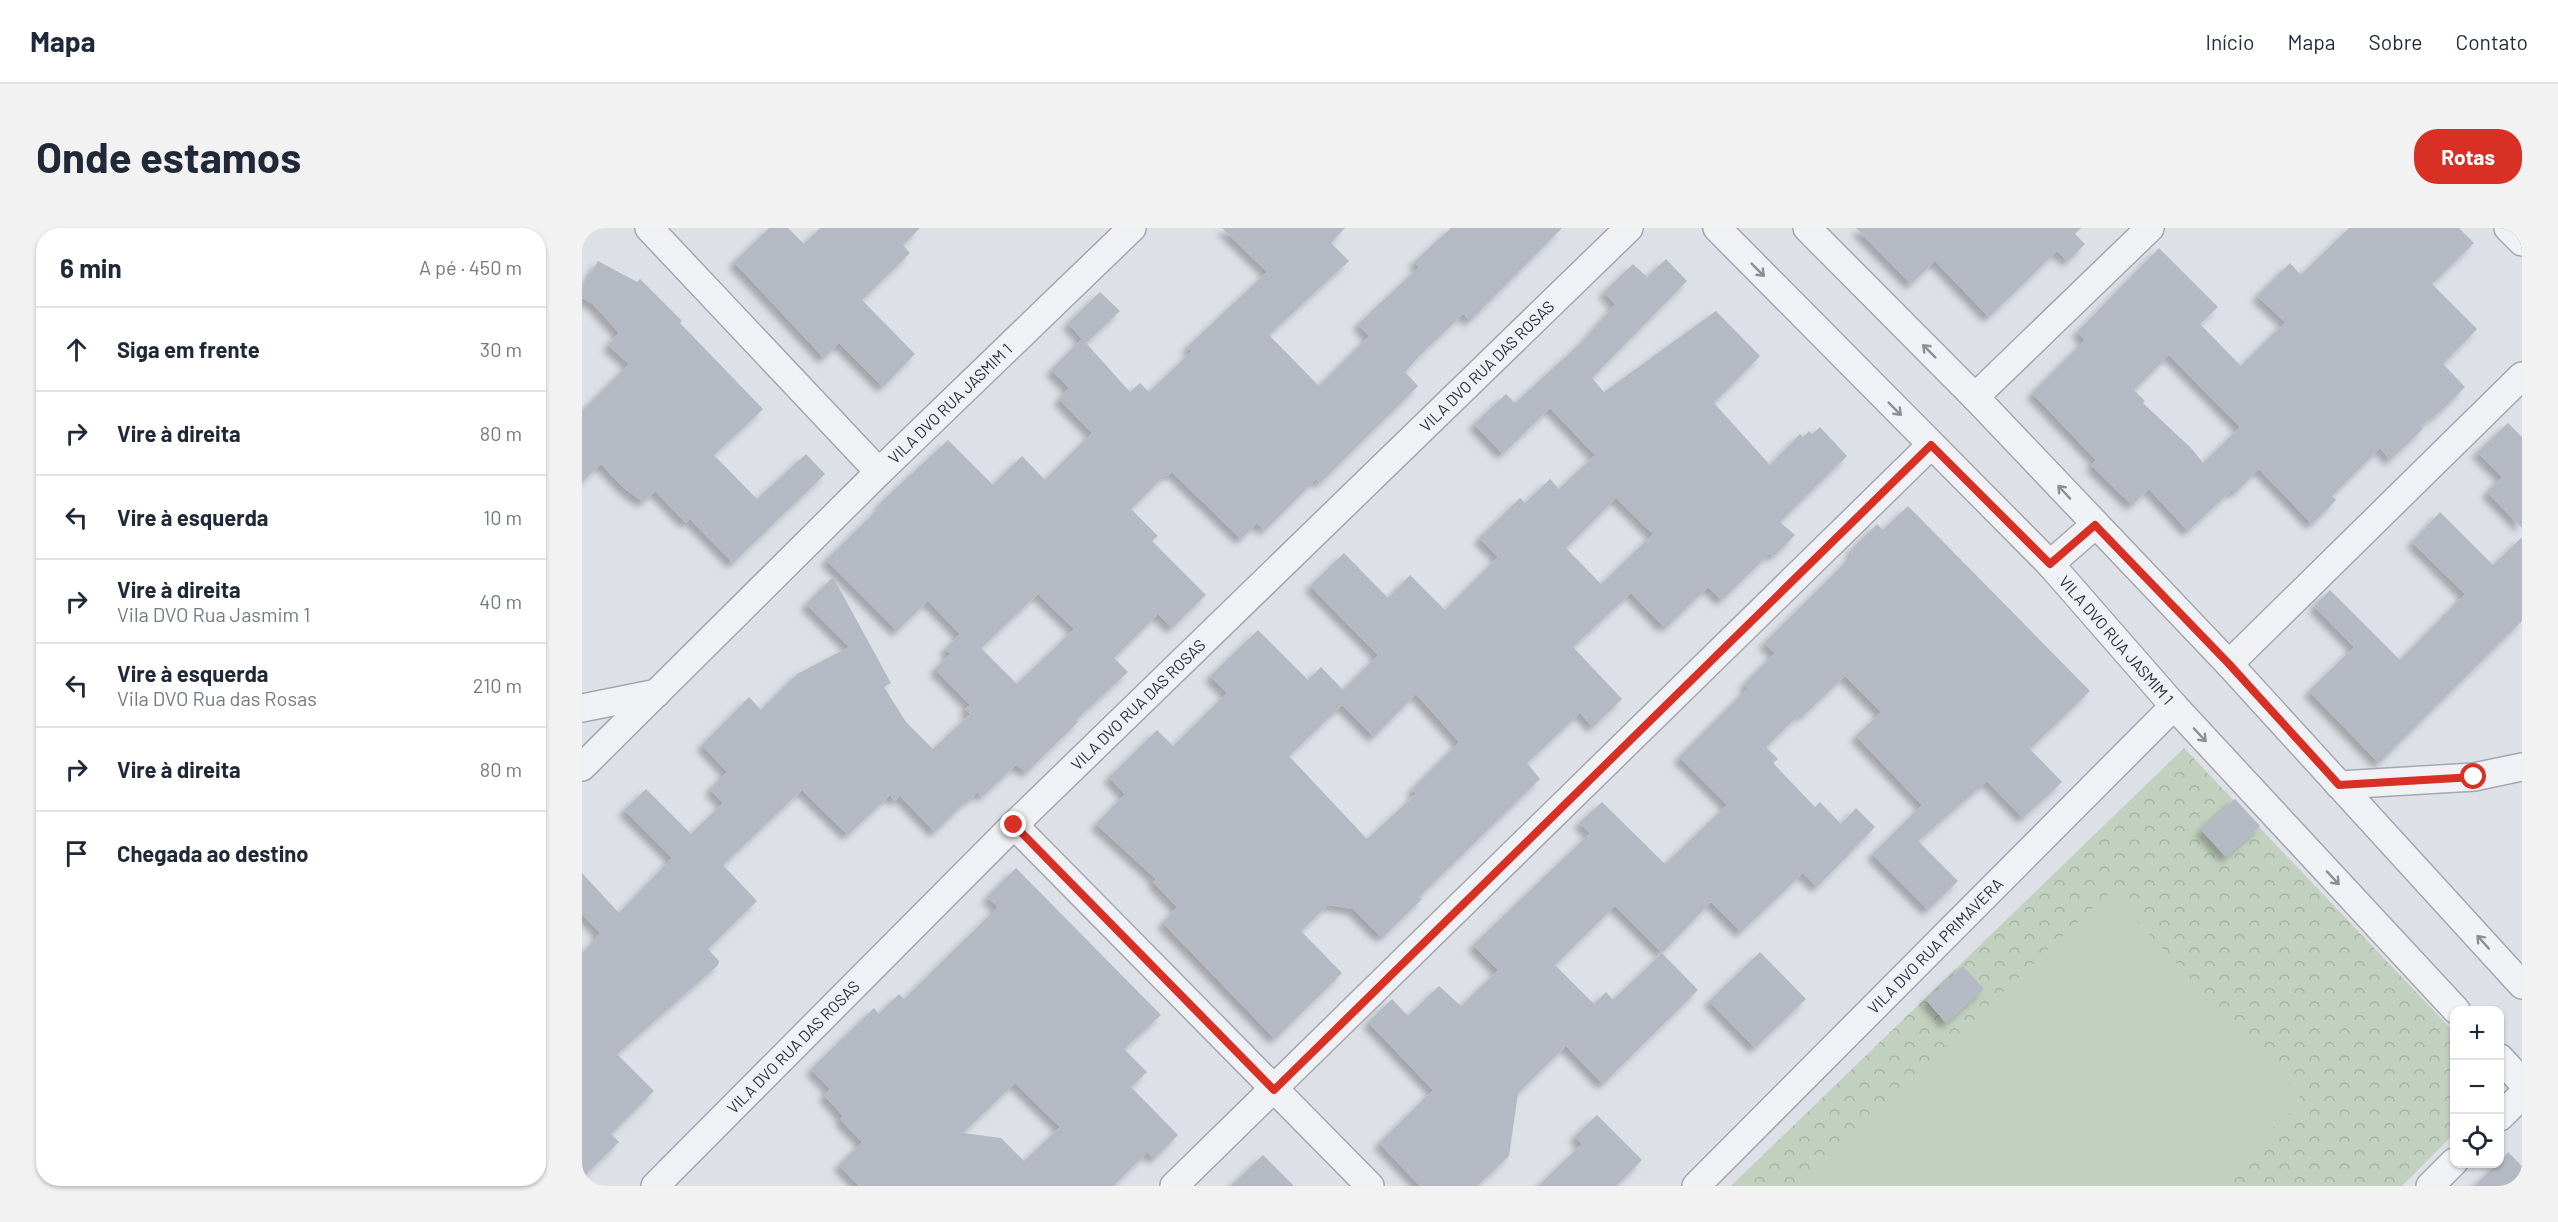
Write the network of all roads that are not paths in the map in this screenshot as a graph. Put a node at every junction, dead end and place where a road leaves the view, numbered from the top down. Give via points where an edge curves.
1 (649, 228) edge
2 (1132, 228) edge
3 (1629, 228) edge
4 (1717, 228) edge
5 (1807, 228) edge
6 (2150, 228) edge
7 (2508, 228) edge
8 (2522, 242) edge
9 (2522, 376) edge
10 (1975, 397) junction
11 (1931, 445) junction
12 (879, 471) junction
13 (2095, 525) junction
14 (2050, 564) junction
15 (2229, 664) junction
16 (657, 693) junction
17 (2174, 706) junction
18 (582, 708) edge
19 (582, 767) edge
20 (2522, 767) edge
21 (2339, 785) junction
22 (1014, 825) junction
23 (2522, 985) edge
24 (2451, 1006) edge
25 (2501, 1060) edge
26 (2522, 1082) edge
27 (1274, 1090) junction
28 (2522, 1095) edge
29 (2502, 1114) edge
30 (2450, 1166) edge
31 (655, 1186) edge
32 (1174, 1186) edge
33 (1370, 1186) edge
34 (1696, 1186) edge
35 (2430, 1186) edge

1 - 12 street, VILA DVO RUA JASMIM 1
2 - 12 street, VILA DVO RUA JASMIM 1
3 - 22 street, VILA DVO RUA DAS ROSAS
4 -> 11 street, VILA DVO RUA JASMIM 1
10 -> 5 street
6 - 10 street
7 - 8 street
9 - 15 street
13 -> 10 street
11 - 14 street, VILA DVO RUA JASMIM 1
11 - 27 street
12 - 16 street
13 - 14 street
13 - 15 street
14 - 17 street, VILA DVO RUA JASMIM 1
15 - 21 street
16 - 18 street
16 - 19 street
17 -> 24 street, VILA DVO RUA JASMIM 1
17 - 34 street, VILA DVO RUA PRIMAVERA
20 - 21 street via 2474,777
23 -> 21 street
22 - 27 street
22 - 31 street, VILA DVO RUA DAS ROSAS
25 - 26 street
27 - 32 street
27 - 33 street
28 - 29 street
30 - 35 street

